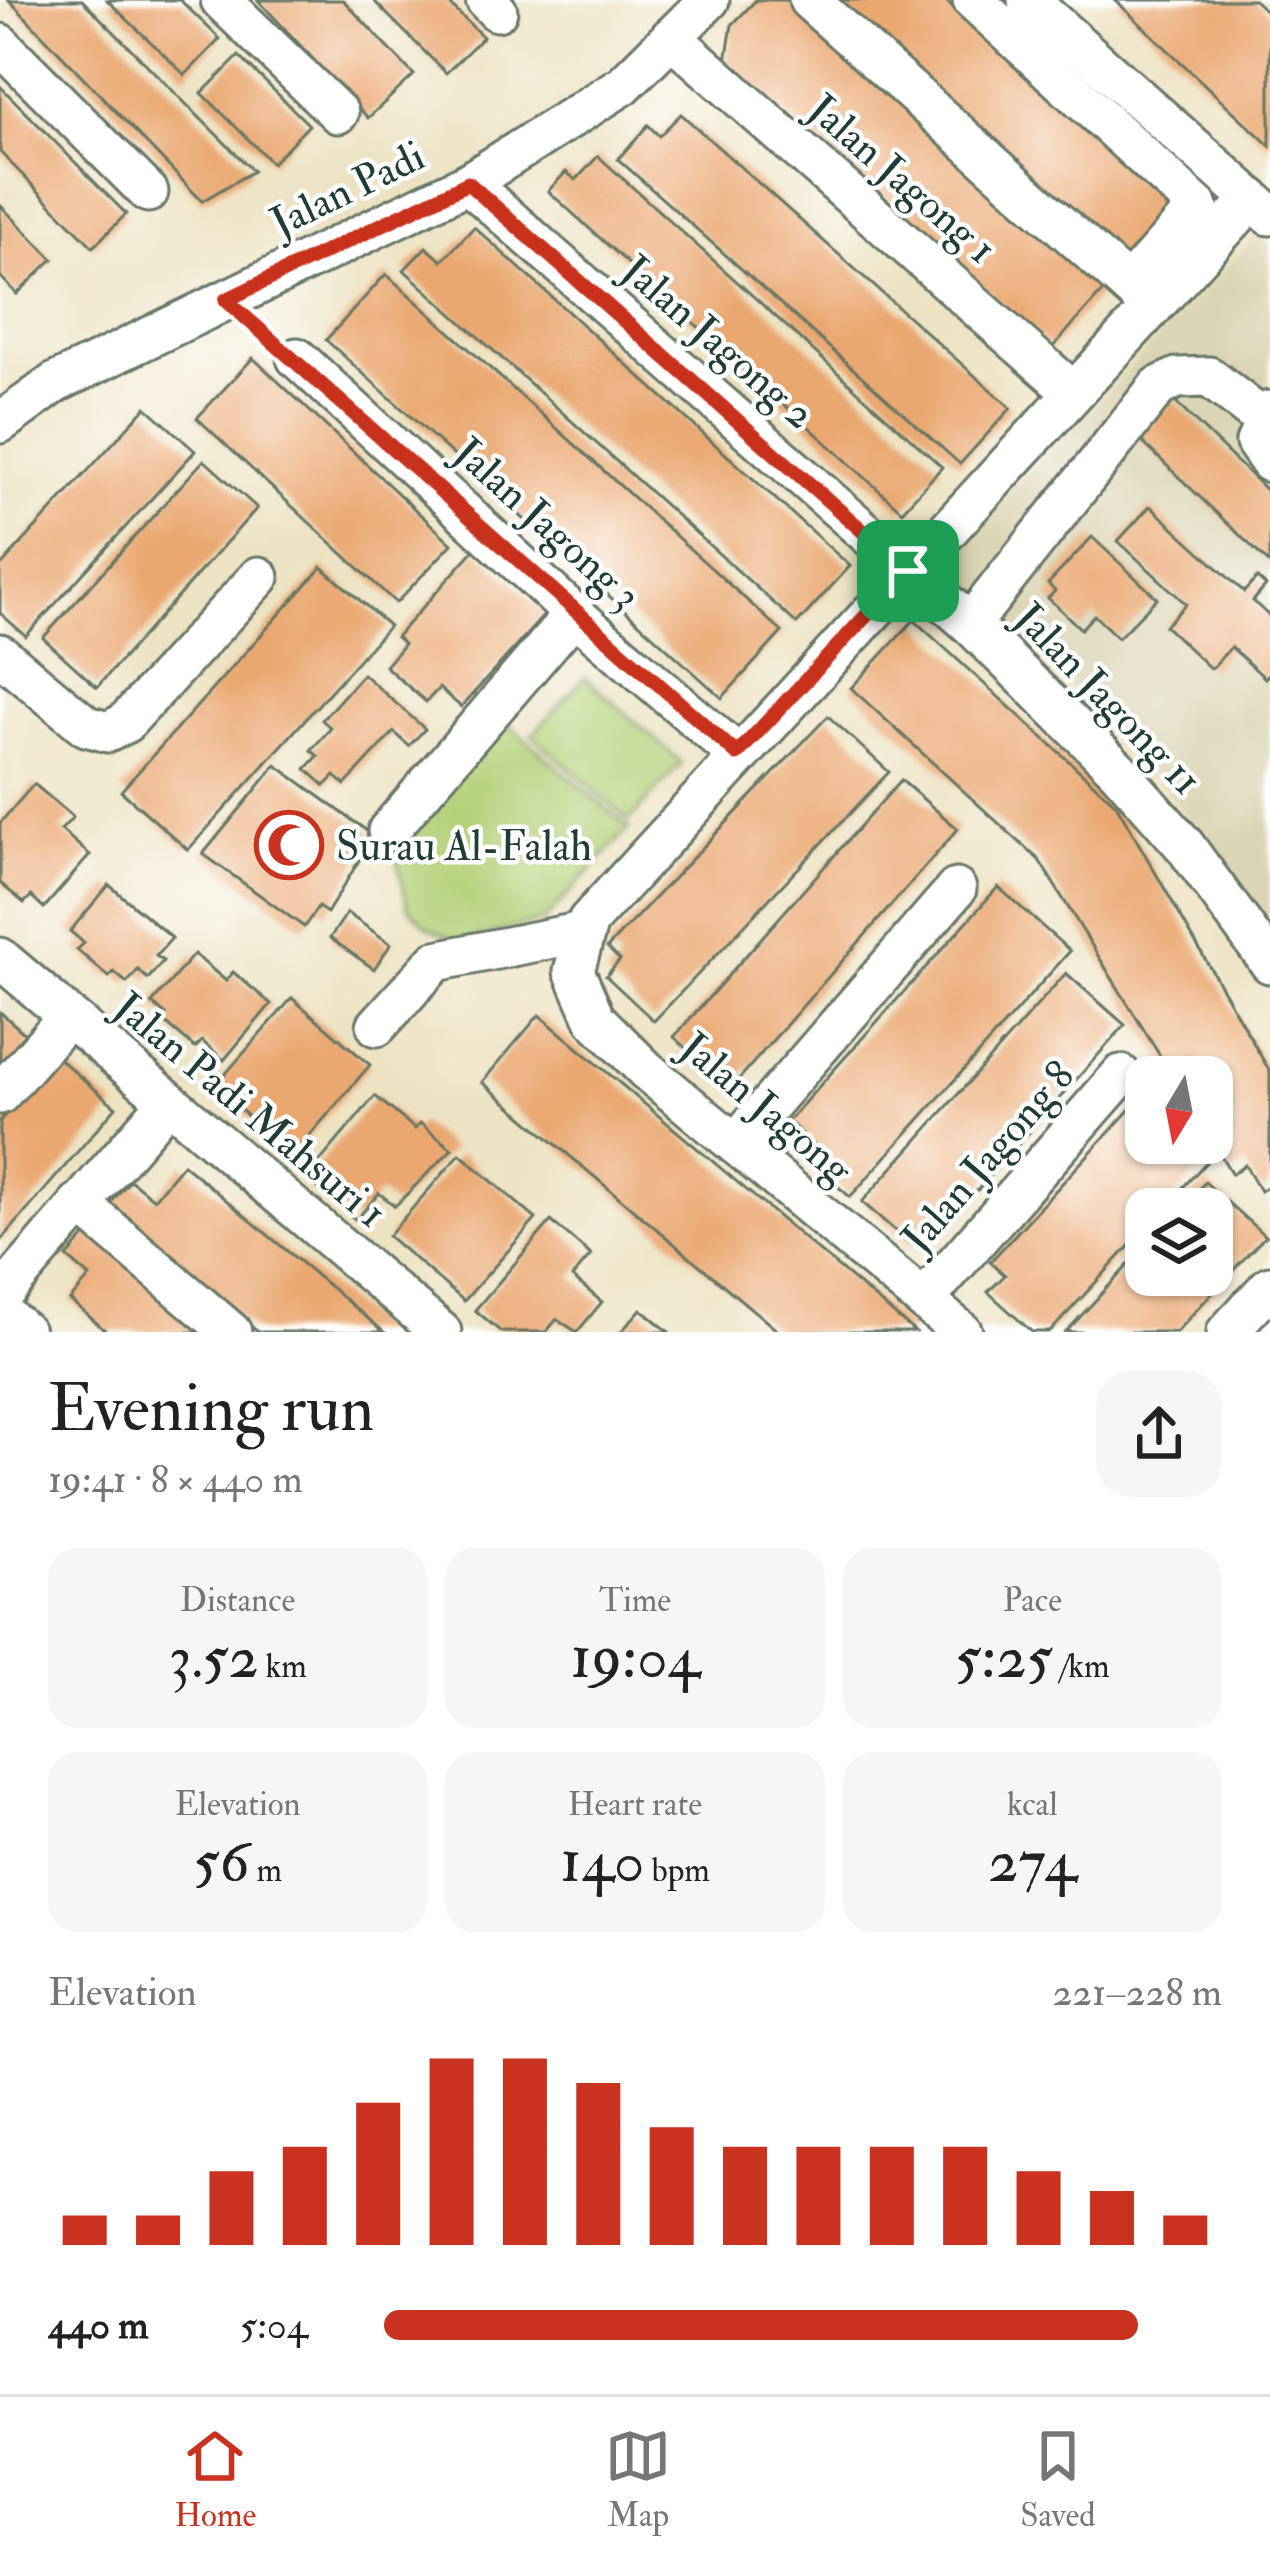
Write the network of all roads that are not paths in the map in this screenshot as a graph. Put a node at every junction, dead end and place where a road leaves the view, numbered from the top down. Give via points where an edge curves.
1 (221, 0) edge
2 (709, 0) edge
3 (809, 0) edge
4 (974, 0) edge
5 (1028, 0) edge
6 (671, 38) junction
7 (0, 44) edge
8 (338, 113) dead end
9 (468, 183) junction
10 (148, 191) dead end
11 (1261, 207) edge
12 (1139, 295) junction
13 (297, 358) road end
14 (1071, 390) junction
15 (1267, 415) edge
16 (0, 423) edge
17 (1270, 462) edge
18 (908, 571) junction
19 (259, 578) dead end
20 (574, 614) junction
21 (970, 624) junction
22 (0, 654) edge
23 (737, 754) junction
24 (388, 831) dead end
25 (956, 889) dead end
26 (585, 926) junction
27 (0, 958) edge
28 (1270, 963) edge
29 (68, 1017) junction
30 (377, 1026) dead end
31 (1121, 1075) dead end
32 (0, 1094) edge
33 (168, 1102) junction
34 (735, 1144) junction
35 (79, 1203) junction
36 (1270, 1286) edge
37 (0, 1297) edge
38 (924, 1300) junction
39 (0, 1312) edge
40 (25, 1332) edge
41 (231, 1332) edge
42 (441, 1332) edge
43 (962, 1332) edge
44 (1227, 1332) edge

1 - 8 street
2 - 6 street, Jalan Padi
3 - 12 street
4 - 12 street via 1198,207
5 - 11 street
6 - 9 street, Jalan Padi via 623,85
6 - 14 street, Jalan Jagong 1
7 - 10 street
9 - 16 street, Jalan Padi via 55,382
9 - 18 street, Jalan Jagong 2
11 - 12 street
12 - 14 street
13 - 20 street, Jalan Jagong 3
14 - 18 street
15 - 17 street via 1256,442
15 - 21 street via 1209,377 1158,388
18 - 21 street, Jalan Jagong 11
18 - 23 street
19 - 22 street via 108,732 86,726
20 - 23 street, Jalan Jagong 3
20 - 24 street
21 - 28 street, Jalan Jagong 11 via 1155,812
23 - 26 street
25 - 34 street
26 - 30 street via 436,961
26 - 34 street, Jalan Jagong via 574,971 595,1019
27 - 29 street, Jalan Padi Mahsuri 1
29 - 32 street
29 - 33 street, Jalan Padi Mahsuri 1
31 - 38 street, Jalan Jagong 8
33 - 35 street
33 - 42 street, Jalan Padi Mahsuri 1
34 - 38 street, Jalan Jagong
35 - 37 street
35 - 41 street
36 - 44 street
38 - 43 street, Jalan Jagong
39 - 40 street

